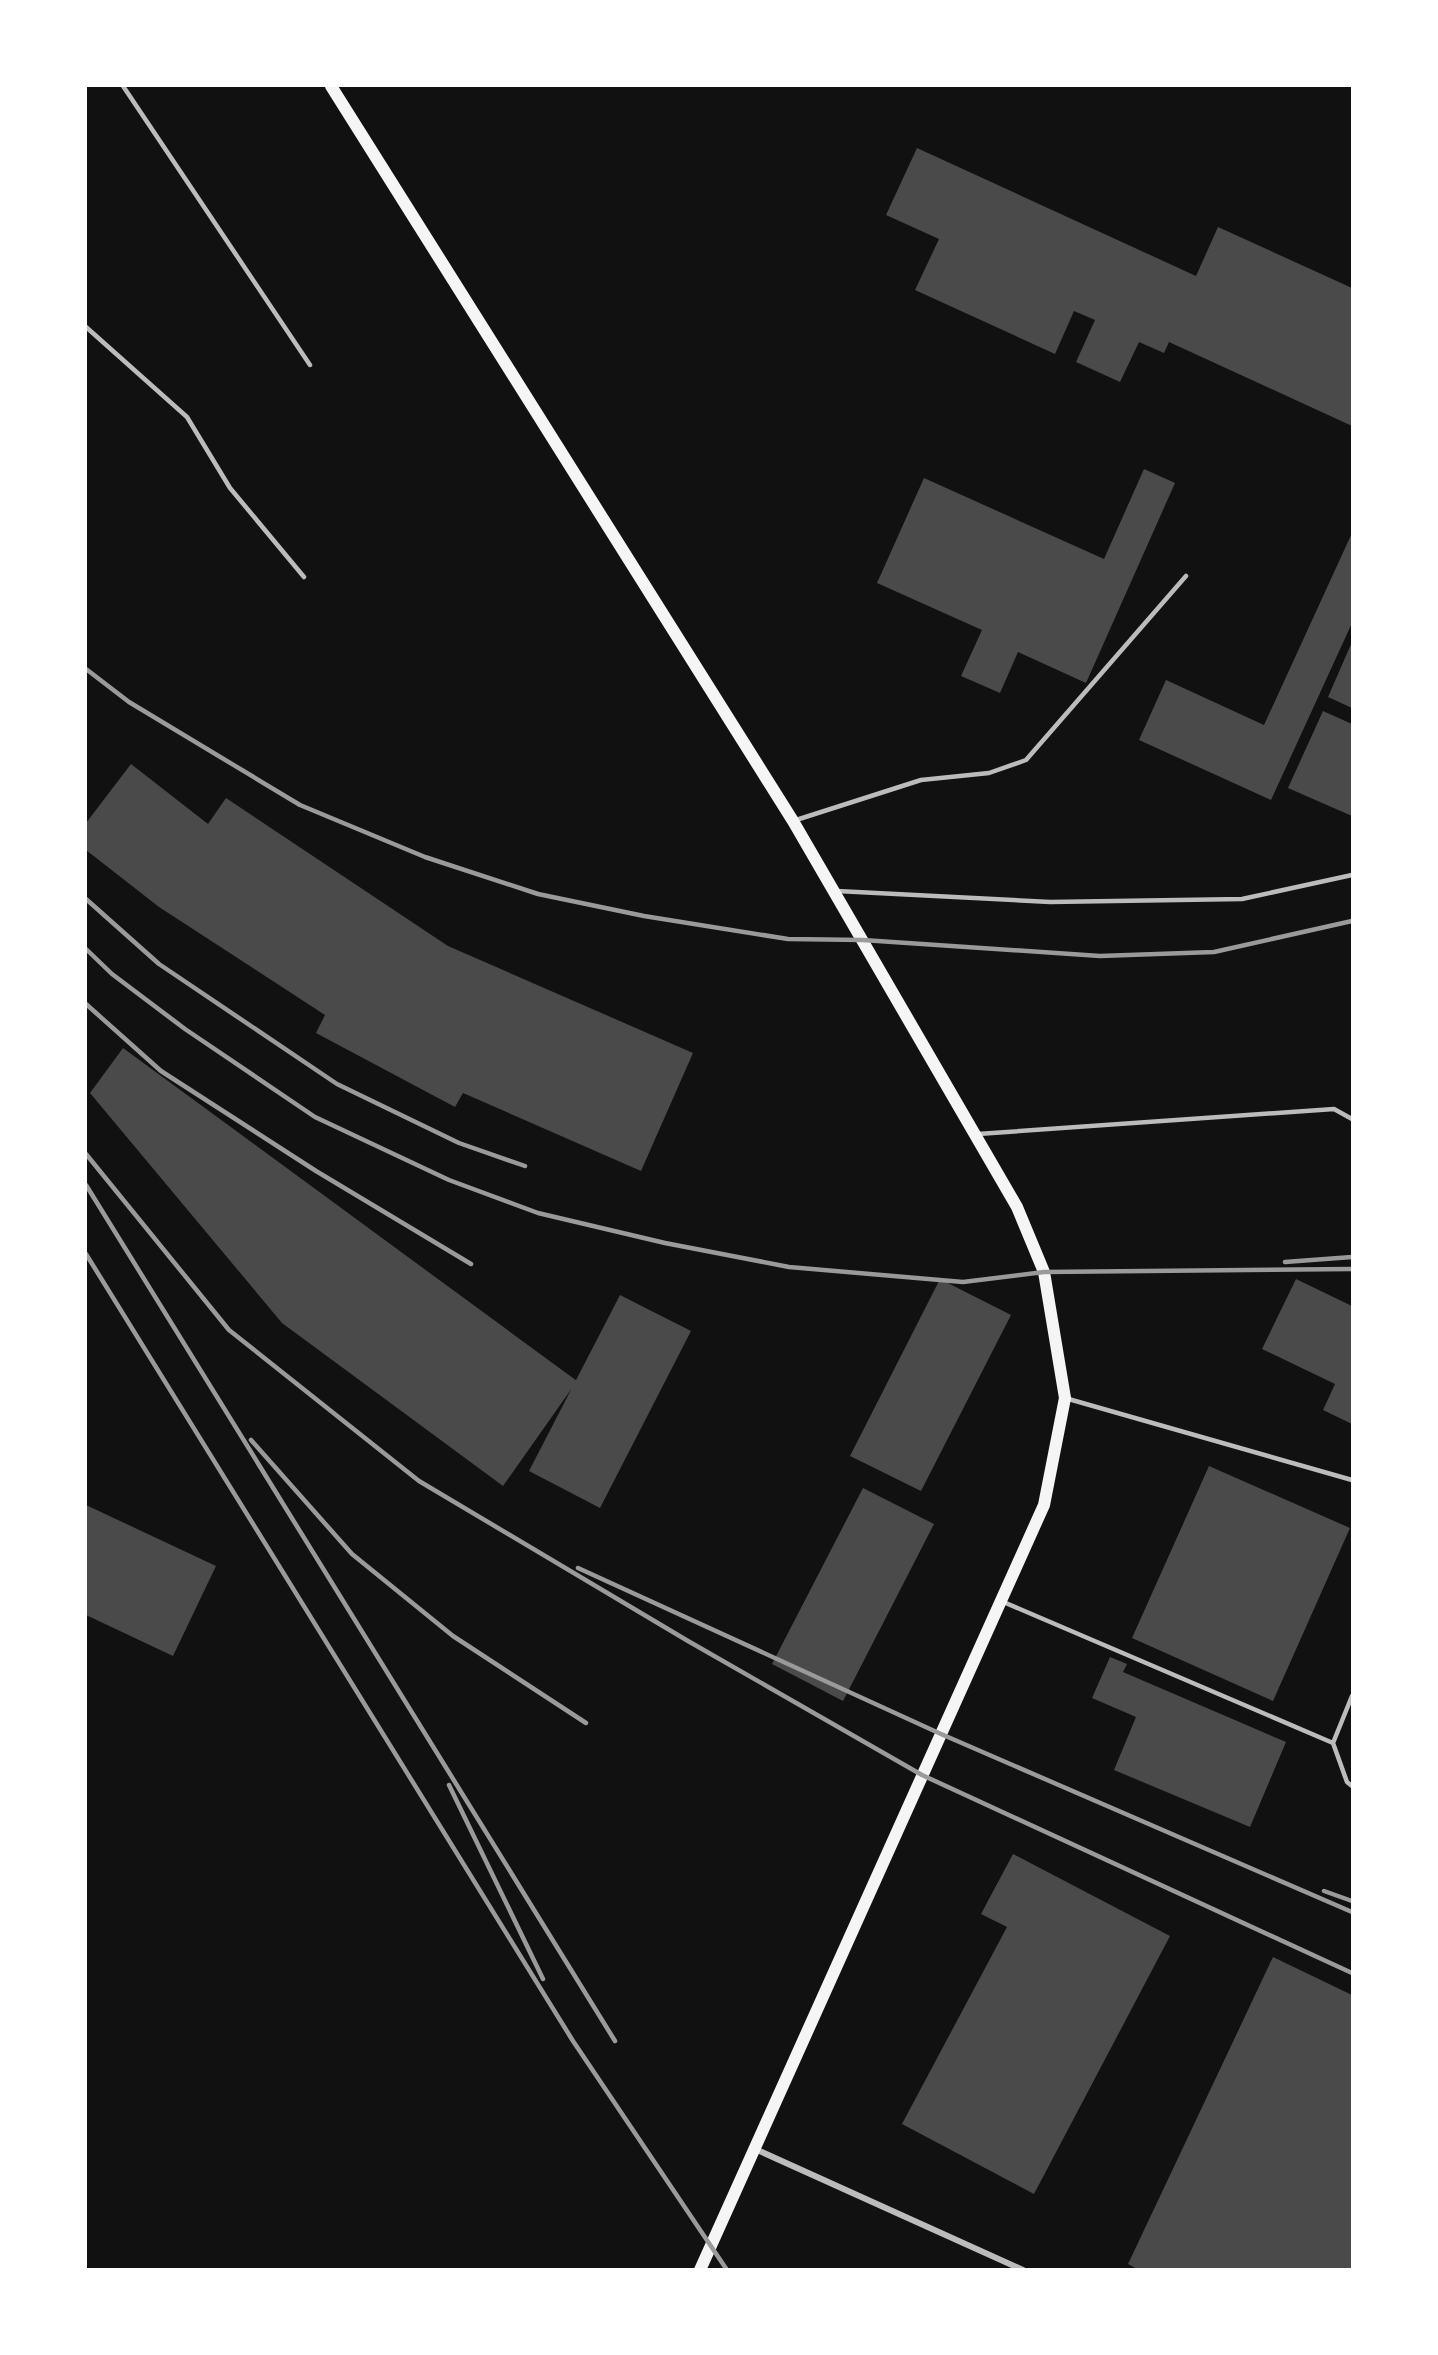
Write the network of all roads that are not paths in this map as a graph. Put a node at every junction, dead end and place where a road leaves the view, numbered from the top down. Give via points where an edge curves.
1 (123, 86) edge
2 (331, 86) edge
3 (86, 327) edge
4 (310, 365) dead end
5 (1186, 576) dead end
6 (304, 577) dead end
7 (794, 821) junction
8 (1353, 875) edge
9 (834, 891) junction
10 (1353, 1119) edge
11 (975, 1135) junction
12 (1065, 1398) junction
13 (1353, 1479) edge
14 (1000, 1601) junction
15 (1353, 1696) edge
16 (1333, 1743) junction
17 (1353, 1786) edge
18 (754, 2149) junction
19 (700, 2270) edge
20 (1023, 2270) edge

1 - 4 lane
2 - 7 main road
3 - 6 lane via 187,417 230,488
5 - 7 lane via 1026,760 989,773 921,780
7 - 9 main road
8 - 9 lane via 1242,899 1050,902
9 - 11 main road
10 - 11 lane via 1334,1109
11 - 12 main road via 1017,1207 1044,1272
12 - 13 lane
12 - 14 main road via 1044,1505
14 - 16 lane
14 - 18 main road
15 - 16 lane
16 - 17 lane via 1347,1782
18 - 19 main road
18 - 20 street

